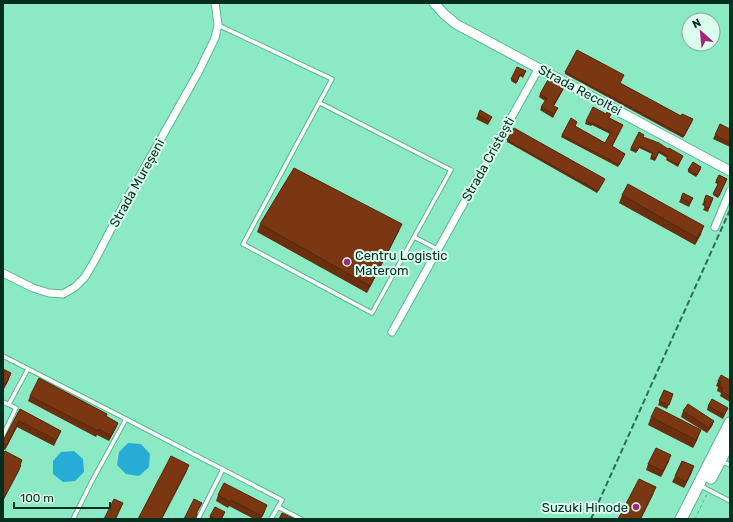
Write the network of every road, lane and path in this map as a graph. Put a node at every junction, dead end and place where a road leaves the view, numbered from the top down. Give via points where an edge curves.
1 (215, 3) edge
2 (434, 3) edge
3 (218, 25) junction
4 (539, 68) junction
5 (320, 102) junction
6 (730, 171) edge
7 (730, 191) edge
8 (715, 226) dead end
9 (414, 237) junction
10 (438, 249) junction
11 (3, 273) edge
12 (392, 332) dead end
13 (3, 356) edge
14 (28, 369) junction
15 (3, 402) edge
16 (9, 404) junction
17 (126, 419) junction
18 (730, 423) edge
19 (3, 435) edge
20 (730, 441) edge
21 (725, 463) edge
22 (223, 470) junction
23 (702, 487) junction
24 (730, 501) edge
25 (278, 507) junction
26 (73, 519) edge
27 (198, 519) edge
28 (272, 519) edge
29 (301, 519) edge
30 (681, 519) edge
31 (689, 519) edge

1 - 3 street, Strada Mureșeni
2 - 4 street, Strada Recoltei via 456,24
3 - 5 lane via 332,79
3 - 11 street, Strada Mureșeni via 215,38 199,71 85,277 63,294 33,288
4 - 6 street, Strada Recoltei
4 - 10 street, Strada Cristești
5 - 9 lane via 450,170
5 - 9 lane via 243,244 372,313
7 - 8 street
9 - 10 lane
10 - 12 street, Strada Cristești
13 - 14 lane
14 - 16 lane
14 - 17 lane
15 - 16 lane
16 - 19 lane via 16,408
17 - 22 lane
17 - 26 lane
18 - 23 main road
20 - 21 main road
21 - 23 main road
22 - 25 lane via 282,500
22 - 27 lane
23 - 24 lane
23 - 30 main road
23 - 31 main road
25 - 28 lane
25 - 29 lane

